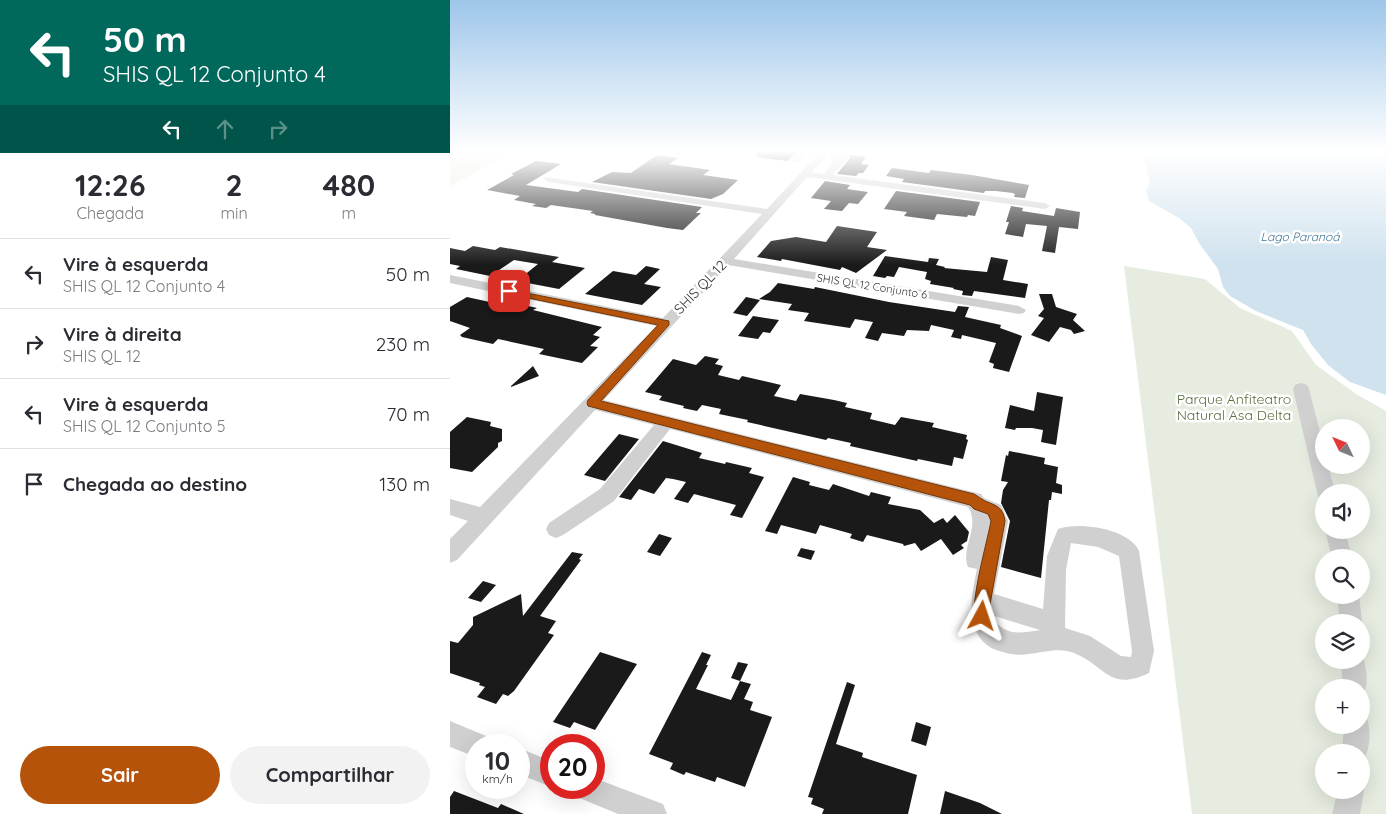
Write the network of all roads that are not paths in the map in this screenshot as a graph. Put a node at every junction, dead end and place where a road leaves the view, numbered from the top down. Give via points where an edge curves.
1 (615, 189) edge
2 (790, 189) edge
3 (917, 189) edge
4 (1045, 206) dead end
5 (768, 212) junction
6 (725, 261) junction
7 (450, 280) edge
8 (1019, 310) dead end
9 (665, 323) junction
10 (1301, 389) dead end
11 (592, 403) junction
12 (666, 423) junction
13 (1324, 484) edge
14 (979, 505) junction
15 (450, 507) edge
16 (484, 517) junction
17 (556, 528) dead end
18 (450, 553) edge
19 (974, 560) dead end
20 (982, 601) junction
21 (1054, 631) junction
22 (450, 734) edge
23 (465, 740) edge
24 (605, 795) edge
25 (1349, 799) edge
26 (653, 814) edge
27 (1346, 814) edge

1 - 5 street
2 - 5 street, SHIS QL 12
3 - 4 street
5 - 6 street, SHIS QL 12
6 - 8 street, SHIS QL 12 Conjunto 6
6 - 9 street, SHIS QL 12
7 - 9 street
9 - 11 street, SHIS QL 12
10 - 13 street
11 - 12 street
11 - 16 street, SHIS QL 12
12 - 14 street via 974,500
12 - 17 street via 607,495
14 - 19 street via 980,531
14 - 20 street via 993,509 998,515
15 - 16 street
16 - 18 street, SHIS QL 12
20 - 21 street
20 - 21 street via 986,630 1000,640 1019,646
21 - 21 street via 1122,669 1134,670 1141,664 1143,651 1130,554 1126,547 1110,540 1065,534 1056,561
22 - 23 street
24 - 26 street
25 - 27 street

